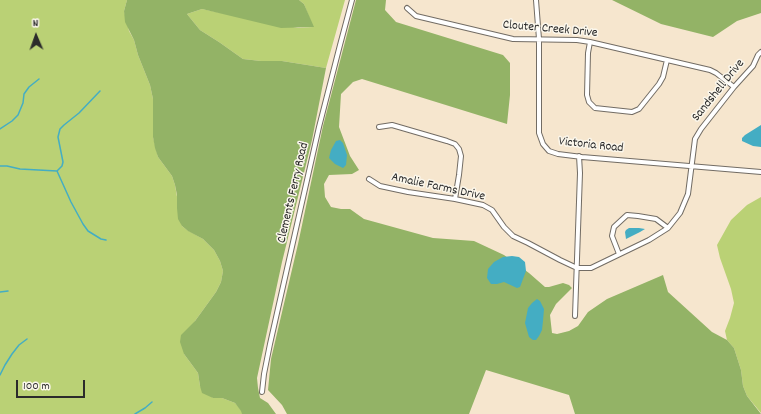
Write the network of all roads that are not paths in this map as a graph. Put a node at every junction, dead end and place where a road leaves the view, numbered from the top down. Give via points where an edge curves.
1 (352, 0) edge
2 (536, 0) edge
3 (408, 8) dead end
4 (539, 39) junction
5 (590, 42) junction
6 (761, 52) edge
7 (667, 60) junction
8 (734, 87) junction
9 (380, 127) dead end
10 (579, 156) junction
11 (692, 166) junction
12 (761, 172) edge
13 (368, 179) dead end
14 (455, 199) junction
15 (668, 228) junction
16 (619, 254) junction
17 (577, 268) junction
18 (575, 316) dead end
19 (262, 392) dead end

1 - 19 street, Clements Ferry Road via 319,127 270,344
2 - 4 street, Victoria Road
3 - 4 street, Clouter Creek Drive via 416,16 513,39
4 - 5 street, Clouter Creek Drive
4 - 10 street, Victoria Road via 539,133 549,151
5 - 7 street, Clouter Creek Drive
5 - 7 street via 587,95 595,108 632,112 639,109 659,84
6 - 8 street, Sandshell Drive via 753,66
7 - 8 street, Clouter Creek Drive via 710,70
8 - 11 street, Sandshell Drive via 695,139
9 - 14 street via 392,125 455,144 461,156
10 - 11 street, Victoria Road
10 - 17 street
11 - 12 street, Victoria Road
11 - 15 street, Sandshell Drive via 688,194 680,213
13 - 14 street, Amalie Farms Drive via 380,186
14 - 17 street, Amalie Farms Drive via 483,205 492,210 513,236
15 - 16 street
15 - 16 street via 656,219 627,215 614,227 612,236
16 - 17 street via 591,268
17 - 18 street

